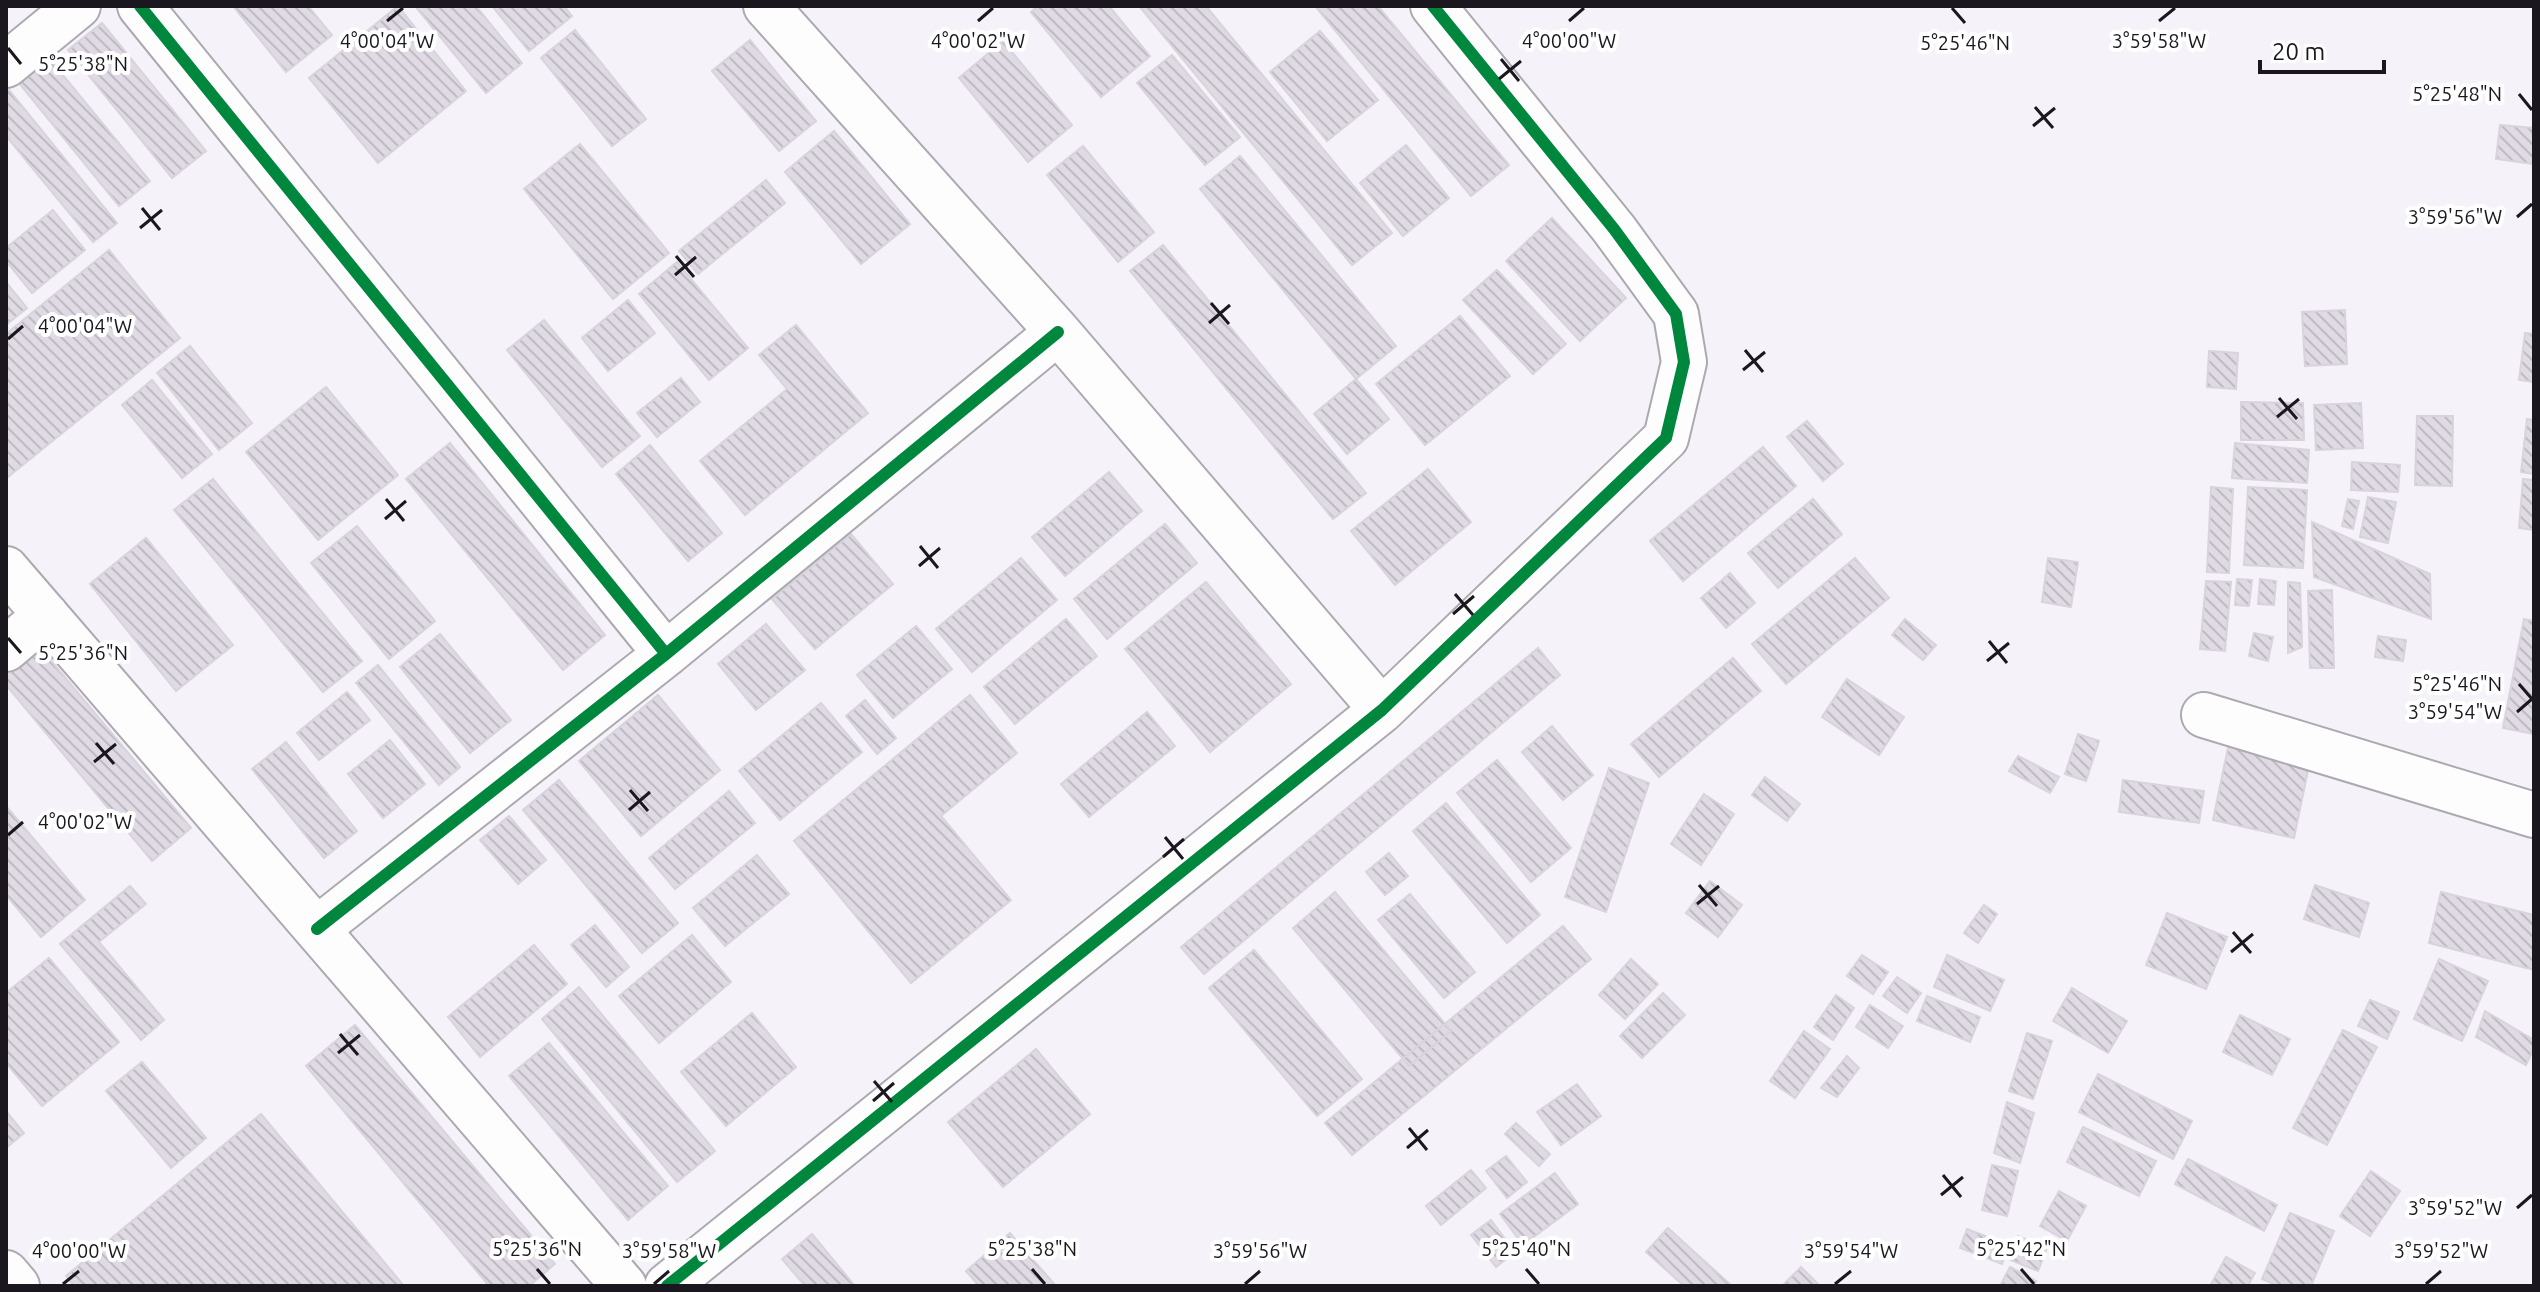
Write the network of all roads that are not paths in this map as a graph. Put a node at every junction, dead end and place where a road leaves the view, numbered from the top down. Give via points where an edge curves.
1 (78, 6) edge
2 (140, 6) edge
3 (766, 6) edge
4 (1433, 6) edge
5 (6, 65) edge
6 (1058, 332) junction
7 (6, 569) edge
8 (46, 615) junction
9 (6, 649) edge
10 (666, 654) junction
11 (1382, 710) junction
12 (2204, 715) dead end
13 (2534, 815) edge
14 (317, 929) junction
15 (6, 1273) edge
16 (17, 1286) edge
17 (624, 1286) edge
18 (667, 1286) edge

1 - 5 street
2 - 10 street
3 - 6 street
4 - 11 street via 1676,314 1684,362 1666,438
6 - 10 street
6 - 11 street
7 - 8 street
8 - 9 street
8 - 14 street
10 - 14 street
11 - 18 street
12 - 13 street
14 - 17 street
15 - 16 street

